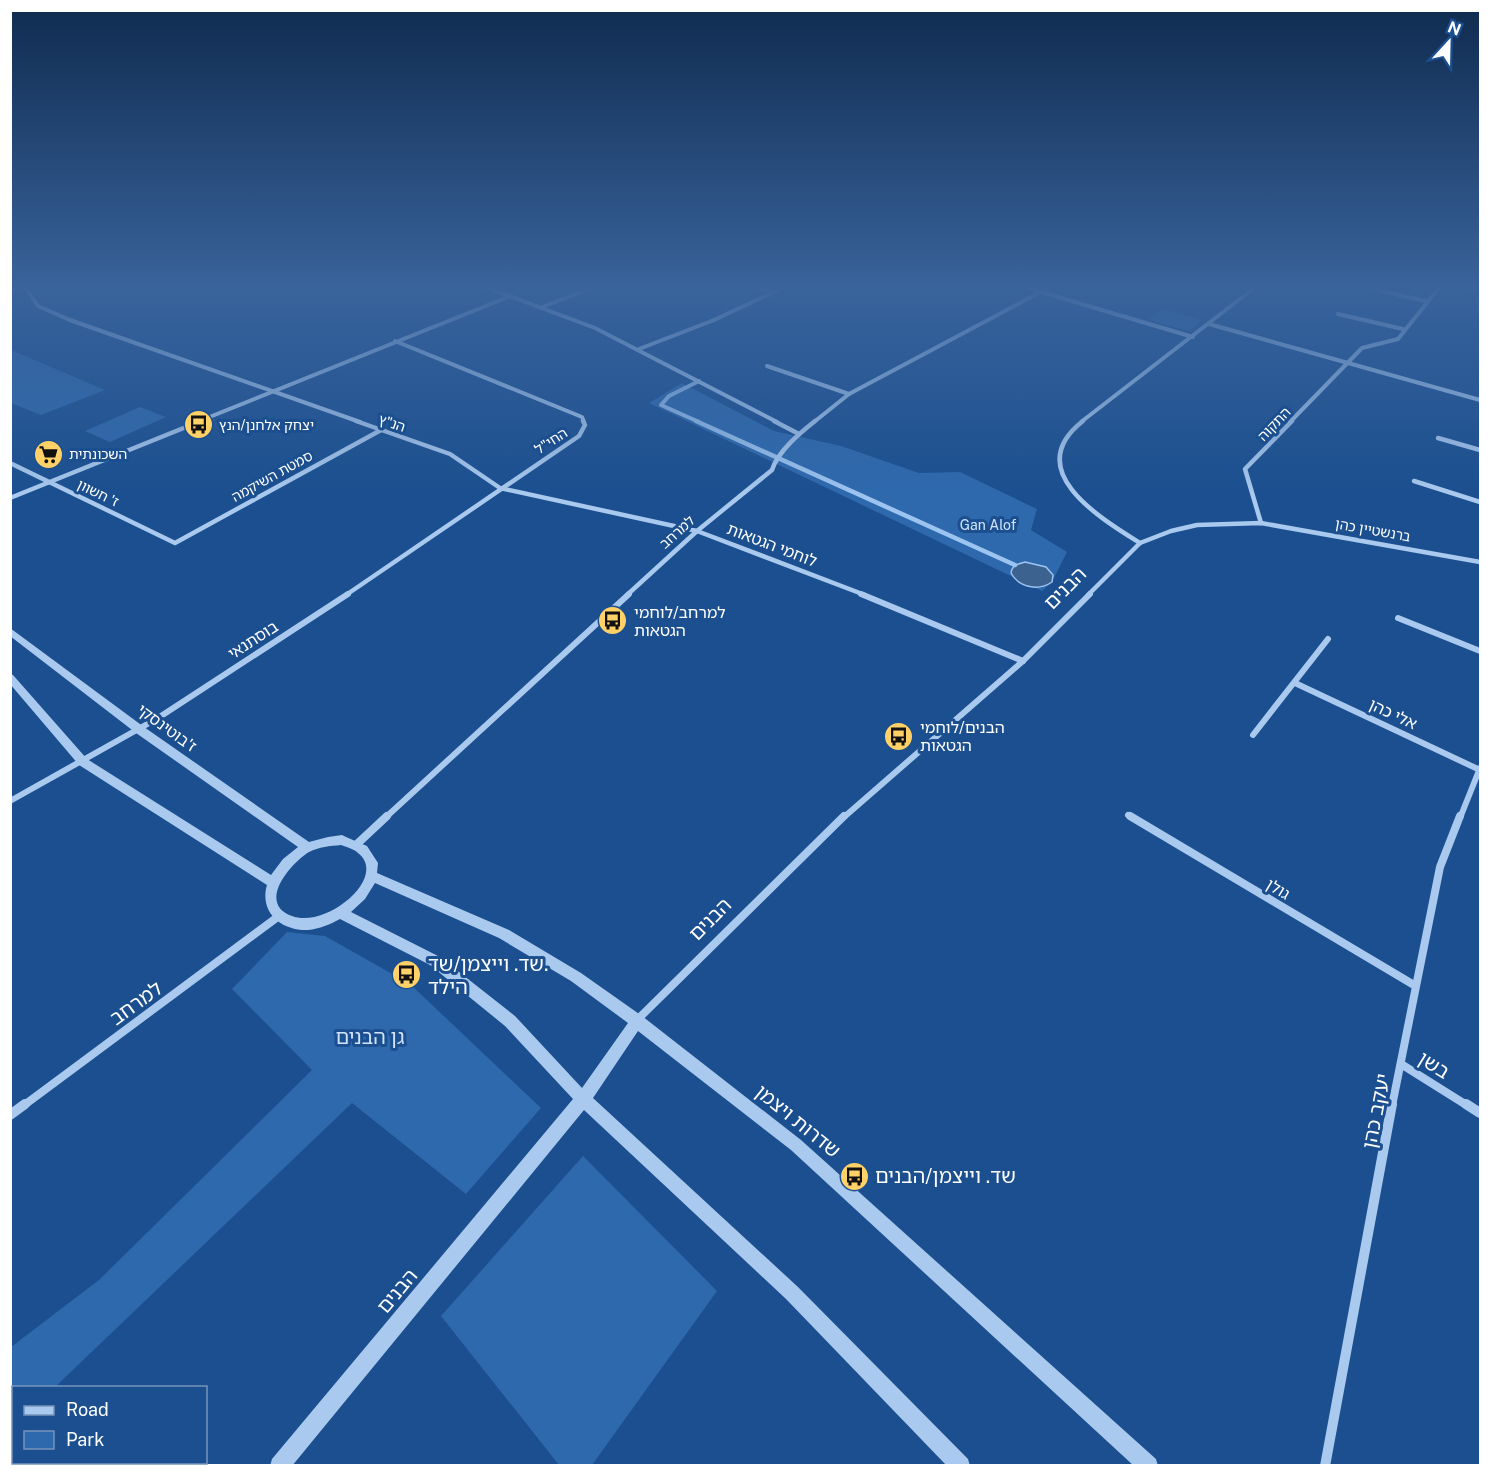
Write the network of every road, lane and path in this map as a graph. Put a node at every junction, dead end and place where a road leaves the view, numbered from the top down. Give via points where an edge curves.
1 (173, 357) edge
2 (356, 357) edge
3 (434, 357) edge
4 (654, 357) edge
5 (919, 357) edge
6 (1167, 357) edge
7 (1326, 357) edge
8 (1354, 357) edge
9 (1348, 363) junction
10 (767, 366) dead end
11 (271, 392) junction
12 (849, 394) junction
13 (1480, 400) edge
14 (381, 430) junction
15 (799, 434) junction
16 (1438, 438) dead end
17 (1480, 450) edge
18 (10, 463) edge
19 (1414, 481) dead end
20 (49, 483) junction
21 (500, 488) junction
22 (10, 498) edge
23 (1480, 502) edge
24 (1262, 523) junction
25 (697, 531) junction
26 (175, 543) joint
27 (1140, 543) junction
28 (1480, 562) edge
29 (1398, 618) dead end
30 (10, 631) edge
31 (1328, 639) dead end
32 (1480, 651) edge
33 (1023, 662) junction
34 (10, 677) edge
35 (1295, 683) junction
36 (140, 730) junction
37 (1253, 735) dead end
38 (83, 762) junction
39 (1480, 769) edge
40 (10, 801) edge
41 (1128, 815) dead end
42 (357, 844) junction
43 (308, 847) junction
44 (372, 876) junction
45 (272, 882) junction
46 (341, 913) junction
47 (279, 916) junction
48 (1414, 985) junction
49 (637, 1021) junction
50 (1401, 1064) junction
51 (583, 1099) junction
52 (1480, 1113) edge
53 (10, 1115) edge
54 (279, 1466) edge
55 (961, 1466) edge
56 (1149, 1466) edge
57 (1325, 1466) edge

1 - 11 street, הנ"ץ
2 - 11 street
3 - 21 street, החי"ל via 582,417 585,425 579,436
4 - 15 street
5 - 12 street, למרחב
6 - 27 street via 1075,427 1061,449 1061,467 1078,500
7 - 9 street
8 - 9 street, התקוה
9 - 13 street
9 - 24 street, התקוה via 1245,469
10 - 12 street
11 - 14 street, הנ"ץ
11 - 20 street
12 - 15 street, למרחב
14 - 21 street, הנ"ץ via 450,454
14 - 26 street, סמטת השיקמה
15 - 25 street, למרחב via 772,470
16 - 17 street
18 - 20 street, ז' חשוון
19 - 23 street
20 - 22 street
20 - 26 street, ז' חשוון
21 - 25 street, לוחמי הגטאות
21 - 36 street, בוסתנאי via 400,559
24 - 27 street, הבנים via 1197,525
24 - 28 street, ברנשטיין כהן
25 - 33 street, לוחמי הגטאות via 855,591
25 - 42 street, למרחב
27 - 33 street, הבנים
29 - 32 street
30 - 36 street, ז'בוטינסקי
31 - 35 street
33 - 49 street, הבנים via 856,805
34 - 38 street
35 - 37 street
35 - 39 street, אלי כהן
36 - 38 street, בוסתנאי
36 - 43 street, ז'בוטינסקי
38 - 40 street, בוסתנאי
38 - 45 street
39 - 48 street, יעקב כהן via 1440,867
41 - 48 street, גולן
42 - 43 street via 334,841
42 - 44 street via 367,852
43 - 45 street via 293,856
44 - 46 street via 361,896
44 - 49 street, שדרות ויצמן via 504,934 576,977
45 - 47 street via 272,906
46 - 47 street via 307,924
46 - 51 street via 435,961 510,1021
47 - 53 street, למרחב
48 - 50 street, יעקב כהן
49 - 51 street, הבנים
49 - 56 street, שדרות ויצמן via 796,1144
50 - 52 street, בשן
50 - 57 street, יעקב כהן
51 - 54 street, הבנים
51 - 55 street via 792,1293

